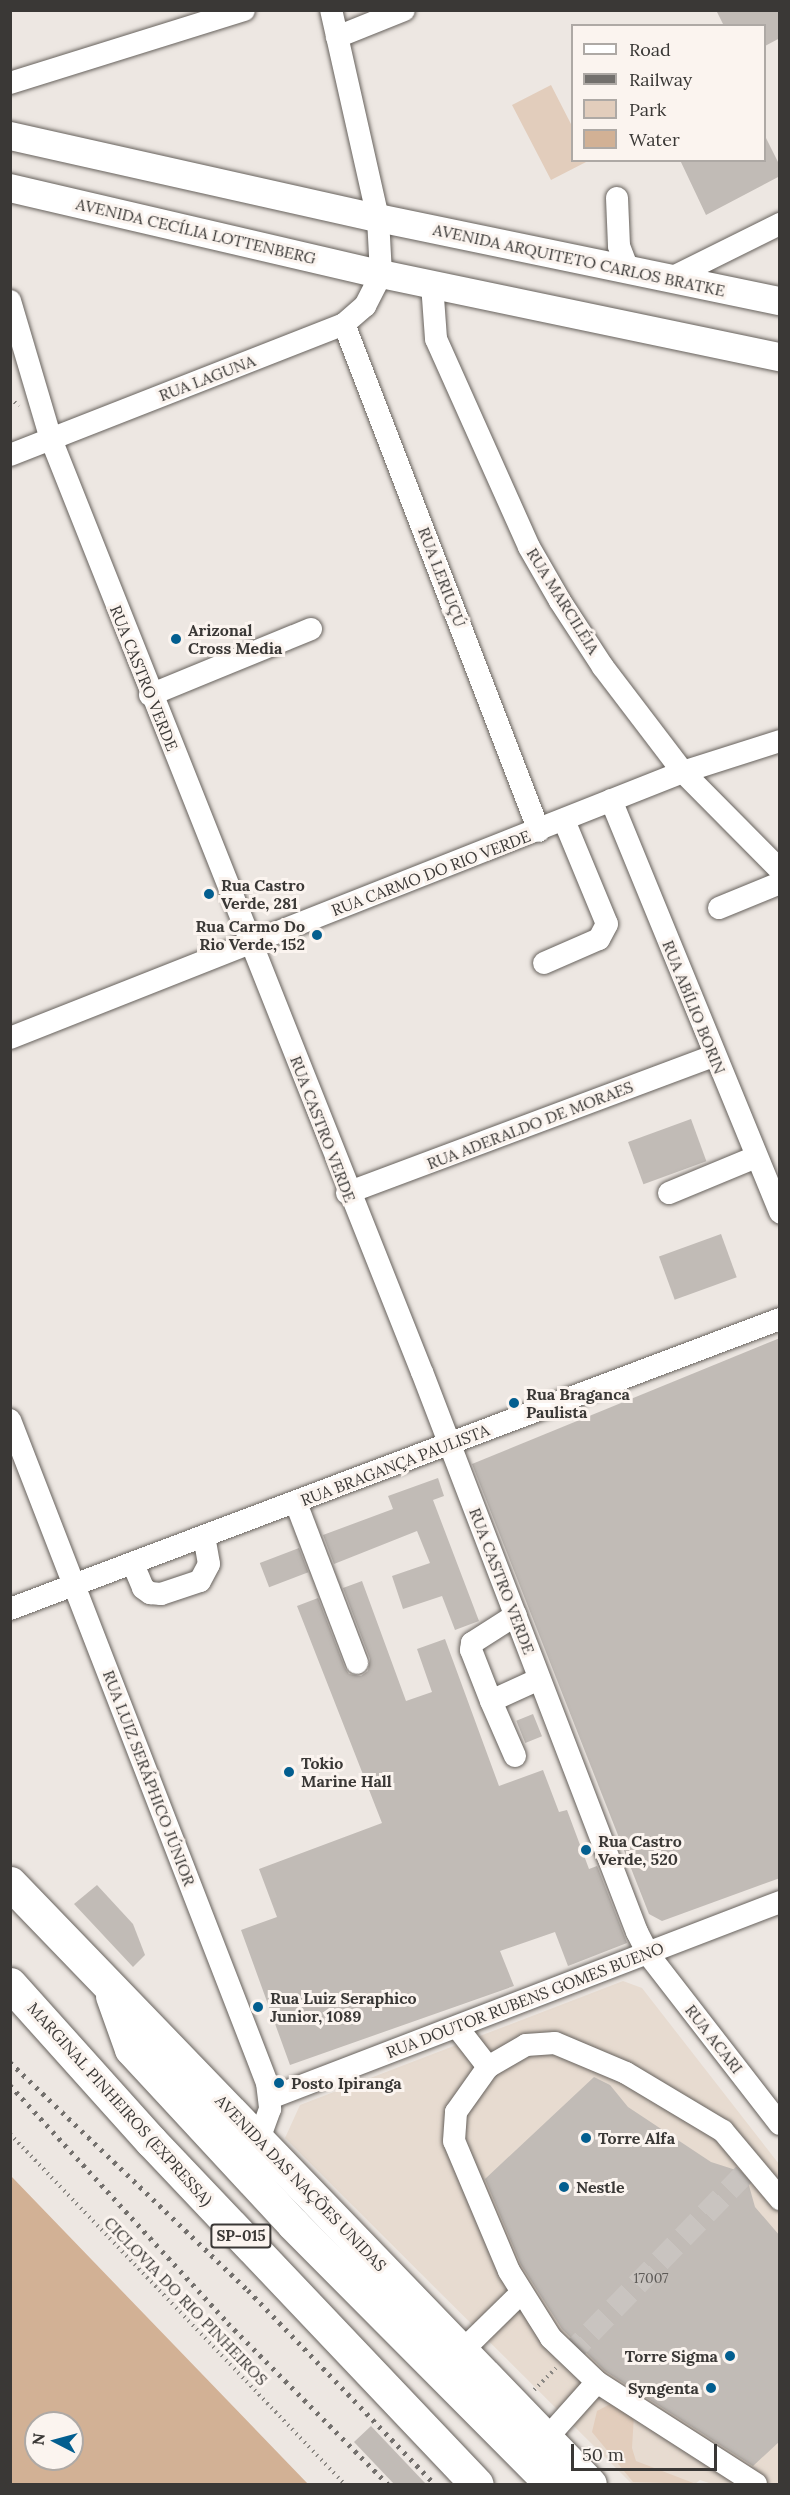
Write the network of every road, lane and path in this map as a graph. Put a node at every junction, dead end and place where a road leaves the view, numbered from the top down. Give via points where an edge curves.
1 (244, 10) edge
2 (331, 10) edge
3 (404, 10) edge
4 (337, 37) junction
5 (10, 83) edge
6 (10, 136) edge
7 (10, 188) edge
8 (617, 198) dead end
9 (378, 218) junction
10 (780, 224) edge
11 (628, 270) junction
12 (381, 274) junction
13 (671, 278) junction
14 (432, 284) junction
15 (10, 301) edge
16 (780, 301) edge
17 (344, 324) junction
18 (780, 357) edge
19 (51, 439) junction
20 (10, 455) edge
21 (311, 629) dead end
22 (150, 696) junction
23 (780, 741) edge
24 (683, 772) junction
25 (611, 800) junction
26 (564, 820) junction
27 (539, 831) junction
28 (780, 870) edge
29 (780, 883) edge
30 (719, 908) dead end
31 (251, 942) junction
32 (544, 963) dead end
33 (10, 1038) edge
34 (713, 1056) junction
35 (756, 1157) junction
36 (347, 1193) junction
37 (669, 1193) dead end
38 (780, 1213) edge
39 (780, 1319) edge
40 (10, 1420) edge
41 (450, 1444) junction
42 (296, 1503) junction
43 (204, 1537) junction
44 (133, 1564) junction
45 (74, 1586) junction
46 (10, 1610) edge
47 (516, 1615) junction
48 (357, 1663) dead end
49 (539, 1679) junction
50 (491, 1701) junction
51 (515, 1756) dead end
52 (10, 1883) edge
53 (780, 1902) edge
54 (648, 1954) junction
55 (10, 1984) edge
56 (110, 1988) junction
57 (457, 2027) junction
58 (488, 2067) junction
59 (270, 2098) junction
60 (780, 2124) edge
61 (10, 2134) edge
62 (259, 2139) junction
63 (777, 2191) edge
64 (520, 2294) junction
65 (462, 2351) junction
66 (568, 2356) junction
67 (597, 2382) junction
68 (517, 2408) junction
69 (546, 2439) junction
70 (468, 2476) edge
71 (345, 2484) edge
72 (491, 2484) edge
73 (551, 2484) edge
74 (590, 2484) edge
75 (756, 2484) edge

1 - 5 street
2 - 4 street
3 - 4 street
4 - 9 street
6 - 9 main road
7 - 12 main road, AVENIDA CECÍLIA LOTTENBERG
8 - 11 street via 619,246
9 - 11 main road, AVENIDA ARQUITETO CARLOS BRATKE
9 - 12 street
10 - 13 street
11 - 13 main road, AVENIDA ARQUITETO CARLOS BRATKE
12 - 14 main road
12 - 17 street, RUA LAGUNA via 365,306
13 - 16 main road, AVENIDA ARQUITETO CARLOS BRATKE
14 - 18 main road
14 - 24 street, RUA MARCILÉIA via 436,339 529,547 603,667
15 - 19 street, RUA CASTRO VERDE
17 - 19 street, RUA LAGUNA
17 - 27 street, RUA LERIUÇÚ
19 - 20 street, RUA LAGUNA
19 - 22 street, RUA CASTRO VERDE
21 - 22 street
22 - 31 street, RUA CASTRO VERDE
23 - 24 street, RUA CARMO DO RIO VERDE
24 - 25 street, RUA CARMO DO RIO VERDE
24 - 28 street, RUA MARCILÉIA
25 - 26 street, RUA CARMO DO RIO VERDE
25 - 34 street, RUA ABÍLIO BORIN
26 - 27 street, RUA CARMO DO RIO VERDE
26 - 32 street via 607,924 599,939
27 - 31 street, RUA CARMO DO RIO VERDE
29 - 30 street
31 - 33 street, RUA CARMO DO RIO VERDE
31 - 36 street, RUA CASTRO VERDE
34 - 35 street, RUA ABÍLIO BORIN
34 - 36 street, RUA ADERALDO DE MORAES
35 - 37 street
35 - 38 street, RUA ABÍLIO BORIN
36 - 41 street, RUA CASTRO VERDE
39 - 41 street, RUA BRAGANÇA PAULISTA
40 - 45 street, RUA LUIZ SERÁPHICO JÚNIOR
41 - 42 street, RUA BRAGANÇA PAULISTA
41 - 47 street, RUA CASTRO VERDE
42 - 43 street, RUA BRAGANÇA PAULISTA
42 - 48 street
43 - 44 street, RUA BRAGANÇA PAULISTA
43 - 44 street via 208,1563 200,1581 160,1594 150,1593 143,1588
44 - 45 street, RUA BRAGANÇA PAULISTA
45 - 46 street, RUA BRAGANÇA PAULISTA
45 - 59 street, RUA LUIZ SERÁPHICO JÚNIOR
47 - 49 street, RUA CASTRO VERDE
47 - 50 street via 476,1637 471,1647
49 - 50 street
49 - 54 street, RUA CASTRO VERDE
50 - 51 street
52 - 56 highway, AVENIDA DAS NAÇÕES UNIDAS
53 - 54 street, RUA DOUTOR RUBENS GOMES BUENO
54 - 57 street, RUA DOUTOR RUBENS GOMES BUENO
54 - 60 street, RUA ACARI
55 - 70 highway, MARGINAL PINHEIROS (EXPRESSA) / SP-015 via 151,2141
56 - 62 highway, AVENIDA DAS NAÇÕES UNIDAS
56 - 73 highway via 131,2049 292,2224
57 - 58 street
57 - 59 street, RUA DOUTOR RUBENS GOMES BUENO
58 - 63 street via 535,2041 562,2046 626,2073 723,2131
58 - 64 street via 459,2104 454,2141
59 - 62 street
61 - 71 path, CICLOVIA DO RIO PINHEIROS
62 - 65 highway, AVENIDA DAS NAÇÕES UNIDAS
64 - 65 street
64 - 66 street
65 - 68 highway, AVENIDA DAS NAÇÕES UNIDAS
66 - 67 street
66 - 68 path
67 - 69 street
67 - 75 street
68 - 69 highway, AVENIDA DAS NAÇÕES UNIDAS
69 - 74 highway, AVENIDA DAS NAÇÕES UNIDAS
70 - 72 highway, MARGINAL PINHEIROS (EXPRESSA)

